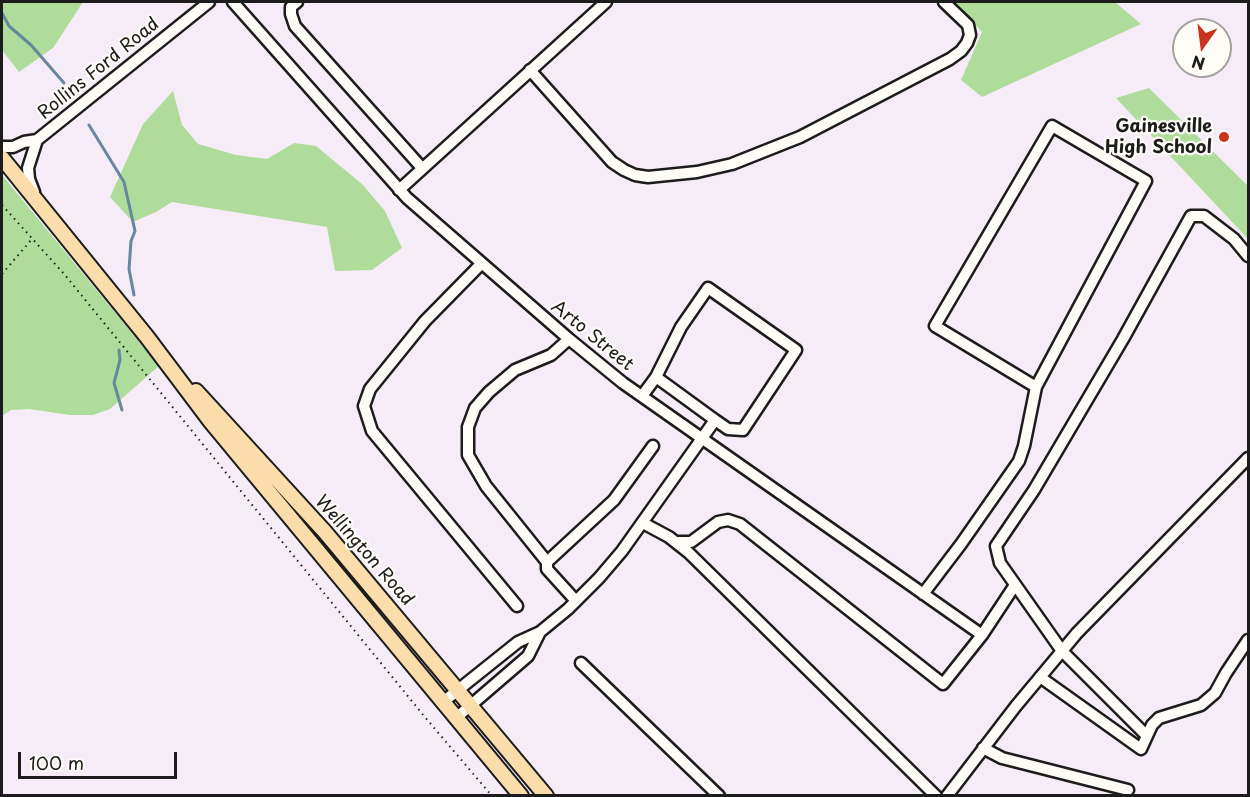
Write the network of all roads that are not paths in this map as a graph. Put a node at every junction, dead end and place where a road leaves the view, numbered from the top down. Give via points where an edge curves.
1 (209, 2) edge
2 (233, 2) edge
3 (297, 2) edge
4 (606, 2) edge
5 (944, 2) edge
6 (530, 70) junction
7 (37, 140) junction
8 (2, 147) edge
9 (2, 158) edge
10 (422, 168) junction
11 (399, 190) junction
12 (38, 202) junction
13 (1248, 256) edge
14 (481, 264) junction
15 (147, 337) junction
16 (568, 339) junction
17 (656, 377) junction
18 (1036, 387) junction
19 (642, 396) junction
20 (715, 420) junction
21 (702, 438) junction
22 (653, 447) dead end
23 (1248, 458) edge
24 (643, 523) junction
25 (676, 542) junction
26 (548, 562) junction
27 (1015, 585) junction
28 (923, 594) junction
29 (576, 601) junction
30 (517, 606) dead end
31 (540, 632) junction
32 (982, 635) junction
33 (1248, 640) edge
34 (1062, 651) junction
35 (581, 663) dead end
36 (1040, 677) junction
37 (458, 690) junction
38 (443, 702) junction
39 (471, 705) junction
40 (456, 718) junction
41 (1147, 736) junction
42 (983, 748) junction
43 (1128, 790) dead end
44 (521, 795) edge
45 (546, 795) edge
46 (719, 795) edge
47 (936, 795) edge
48 (947, 795) edge

1 - 7 street, Rollins Ford Road
2 - 11 street, Arto Street
3 - 10 street via 291,7 296,26
4 - 6 street
5 - 6 street via 968,26 970,35 967,44 950,59 800,137 732,164 697,172 648,177 618,166
6 - 10 street
7 - 8 street, Rollins Ford Road
7 - 12 street, Rollins Ford Road via 27,171
9 - 12 main road, Wellington Road
10 - 11 street
11 - 14 street, Arto Street
12 - 15 main road, Wellington Road
13 - 27 street via 1234,239 1204,216 1191,216 1034,490 996,546 1000,563
14 - 16 street, Arto Street
14 - 30 street via 425,321 370,389 364,406 372,431
15 - 37 main road, Wellington Road via 325,532
15 - 38 main road, Wellington Road via 211,422
16 - 19 street, Arto Street
16 - 26 street via 550,355 514,370 475,408 468,427 468,455 486,486
17 - 19 street
17 - 20 street
17 - 20 street via 681,327 708,288 796,350 743,429 728,429
18 - 18 street via 1146,181 1052,126 935,326
18 - 28 street via 1019,461
19 - 21 street, Arto Street
20 - 21 street
21 - 24 street
21 - 28 street, Arto Street
22 - 26 street via 614,500
23 - 34 street
24 - 25 street
24 - 29 street
25 - 32 street via 691,542 718,522 740,524 943,684
25 - 47 street
26 - 29 street via 547,569
27 - 32 street
27 - 34 street
28 - 32 street, Arto Street
29 - 31 street
31 - 37 street via 518,642
31 - 39 street via 528,656
33 - 41 street via 1215,693 1201,705 1159,718
34 - 36 street
34 - 41 street
35 - 46 street
36 - 41 street via 1141,749
36 - 42 street
37 - 38 street
37 - 39 main road, Wellington Road
38 - 40 main road, Wellington Road
39 - 40 street
39 - 45 main road, Wellington Road
40 - 44 main road, Wellington Road
42 - 43 street via 1002,758
42 - 48 street

